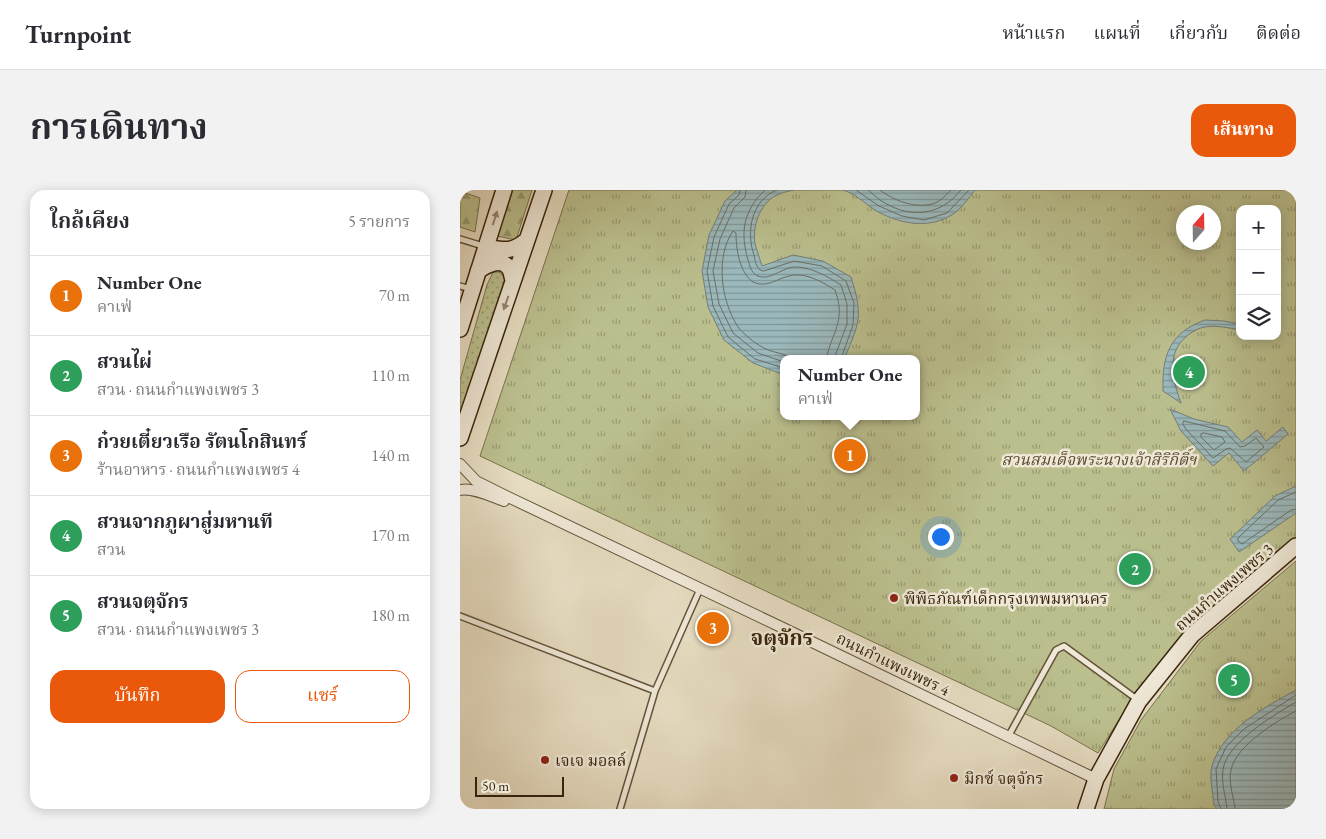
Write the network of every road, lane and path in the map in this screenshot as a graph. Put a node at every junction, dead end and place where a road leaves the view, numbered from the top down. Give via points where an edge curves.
1 (504, 190) edge
2 (544, 190) edge
3 (460, 239) edge
4 (527, 240) junction
5 (486, 247) junction
6 (478, 271) junction
7 (513, 280) junction
8 (466, 288) edge
9 (460, 329) edge
10 (460, 438) edge
11 (460, 464) edge
12 (460, 490) edge
13 (540, 513) junction
14 (1296, 546) edge
15 (700, 589) junction
16 (460, 616) edge
17 (655, 691) junction
18 (1139, 701) junction
19 (1008, 736) junction
20 (1096, 779) junction
21 (620, 809) edge
22 (1086, 809) edge

5 -> 1 main road
2 - 4 main road
3 - 5 lane
4 - 5 main road via 511,250
4 - 7 main road
5 - 6 main road
6 - 7 main road via 493,263 502,264 509,268
6 - 8 main road
7 -> 10 main road
8 - 9 main road
11 - 13 street, ถนนกำแพงเพชร 4 via 476,480
12 - 13 street, ถนนกำแพงเพชร 4 via 473,491
13 - 15 street, ถนนกำแพงเพชร 4
14 - 18 main road, ถนนกำแพงเพชร 3 via 1192,634
15 - 17 lane
15 - 19 street, ถนนกำแพงเพชร 4
16 - 17 lane
17 - 21 lane
18 - 19 lane via 1064,646 1056,650
18 - 20 main road, ถนนกำแพงเพชร 3
19 - 20 street, ถนนกำแพงเพชร 4
20 - 22 main road, ถนนกำแพงเพชร 3

